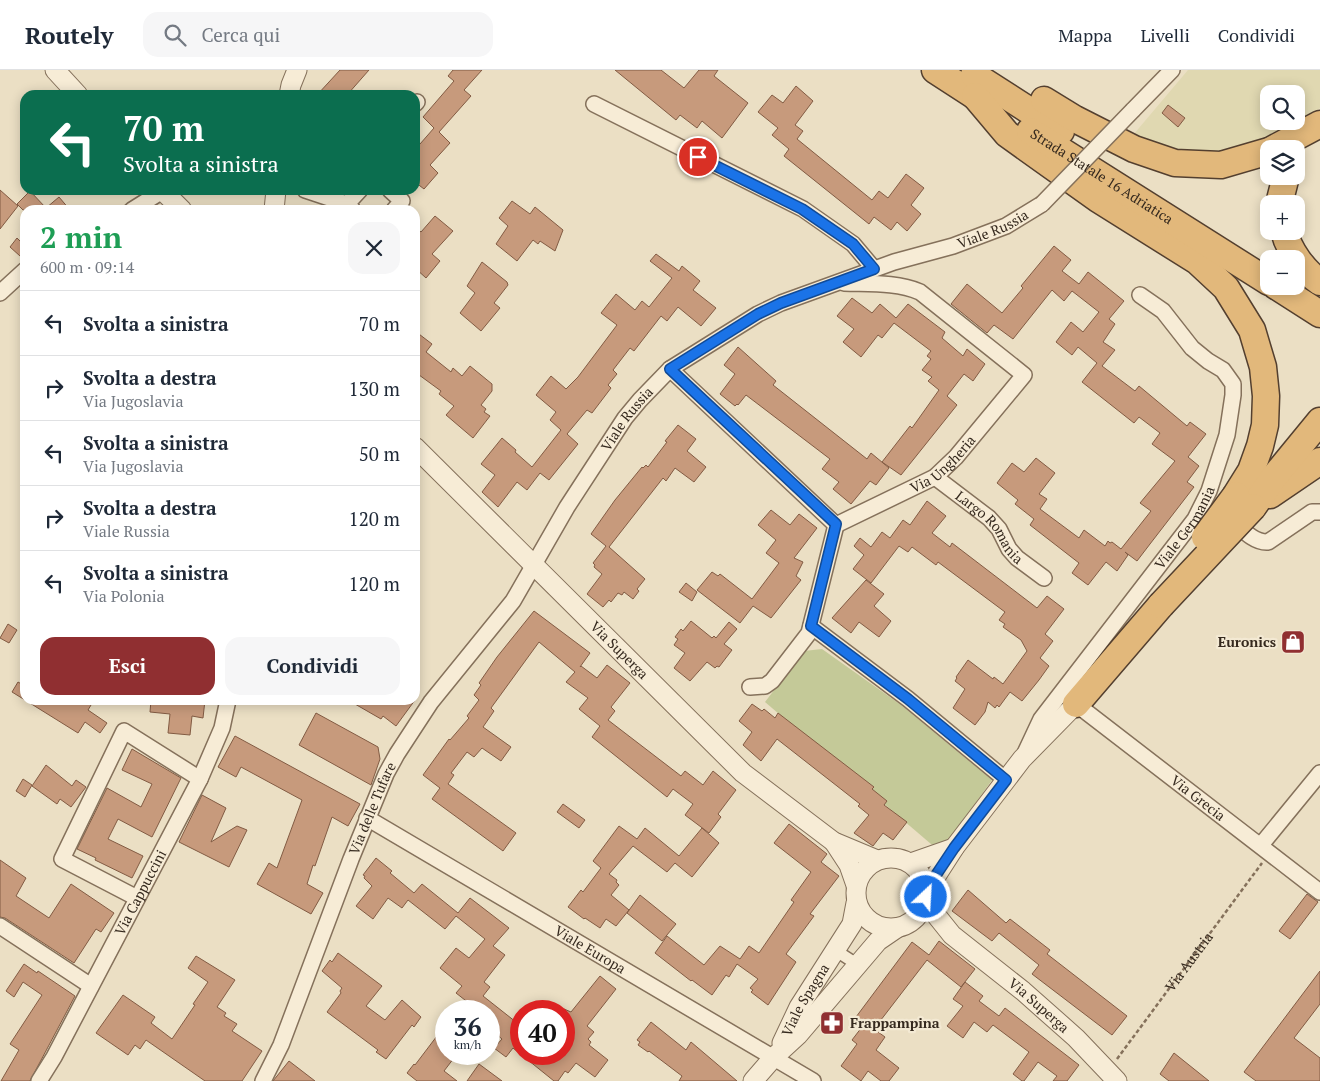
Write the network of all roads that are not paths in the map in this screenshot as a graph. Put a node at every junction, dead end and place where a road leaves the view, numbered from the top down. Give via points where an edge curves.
1 (56, 70) edge
2 (935, 70) edge
3 (967, 70) edge
4 (994, 70) edge
5 (1172, 70) edge
6 (74, 90) edge
7 (975, 96) junction
8 (594, 104) dead end
9 (1319, 124) edge
10 (1290, 140) edge
11 (1305, 143) edge
12 (1260, 154) edge
13 (155, 195) edge
14 (168, 195) edge
15 (318, 195) edge
16 (395, 195) edge
17 (140, 205) edge
18 (177, 205) edge
19 (345, 205) edge
20 (398, 205) edge
21 (1286, 240) edge
22 (1260, 256) edge
23 (874, 269) junction
24 (20, 275) edge
25 (1260, 276) edge
26 (837, 282) junction
27 (1320, 282) edge
28 (1305, 285) edge
29 (0, 293) edge
30 (1320, 294) edge
31 (1140, 295) dead end
32 (1290, 295) edge
33 (1320, 314) edge
34 (670, 369) junction
35 (1320, 421) edge
36 (420, 452) edge
37 (1320, 461) edge
38 (935, 476) junction
39 (1205, 498) junction
40 (1245, 501) junction
41 (1320, 512) edge
42 (836, 524) junction
43 (533, 566) junction
44 (1044, 578) dead end
45 (811, 626) junction
46 (750, 687) dead end
47 (1076, 704) junction
48 (227, 705) edge
49 (1022, 760) junction
50 (1320, 773) edge
51 (200, 779) junction
52 (1006, 780) junction
53 (367, 818) junction
54 (834, 842) junction
55 (954, 848) junction
56 (1265, 849) junction
57 (878, 860) junction
58 (911, 864) junction
59 (1320, 892) edge
60 (926, 893) junction
61 (856, 894) junction
62 (138, 898) junction
63 (0, 926) edge
64 (900, 927) junction
65 (952, 935) junction
66 (835, 950) junction
67 (858, 965) junction
68 (92, 986) junction
69 (775, 1056) junction
70 (1109, 1077) edge
71 (39, 1081) edge
72 (263, 1081) edge
73 (753, 1081) edge
74 (813, 1081) edge

1 - 6 street
2 - 7 highway, Strada Statale 16 Adriatica
3 - 22 highway, Strada Statale 16 Adriatica
4 - 12 highway via 1074,119 1134,148 1175,163 1221,165
5 - 23 street, Viale Russia, bridge via 1042,204 1006,226 953,246
7 - 25 highway, Strada Statale 16 Adriatica
7 - 40 highway via 1007,134 1098,199 1197,261 1226,288 1252,330 1263,367 1266,396 1265,425 1250,471
8 - 23 street via 802,209 853,244
9 - 10 highway
9 - 11 highway
13 - 17 street
14 - 18 street
15 - 19 street
16 - 20 street via 402,201
21 - 27 highway via 1307,273
23 - 26 street, Viale Russia
24 - 29 street
26 - 34 street, Viale Russia via 758,314
26 - 38 street, Via Ungheria via 898,286 920,292 1024,375 956,457
28 - 30 highway
31 - 39 street, Viale Germania via 1163,311 1192,348 1223,370 1233,384 1227,435
32 - 33 highway
34 - 42 street
34 - 43 street, Viale Russia via 625,418
35 - 40 highway via 1274,478
36 - 43 street, Via Superga
37 - 40 highway
38 - 42 street, Via Ungheria
38 - 44 street, Largo Romania via 989,518 1017,558
39 - 41 street via 1256,540 1263,542 1268,542 1312,512
39 - 49 street, Viale Germania via 1196,519 1041,719
40 - 47 highway, bridge
42 - 45 street
43 - 53 street, Via delle Tufare via 513,601 431,702 411,732 386,774
43 - 54 street, Via Superga via 743,773
45 - 46 street via 805,639 772,682
45 - 52 street via 908,699
47 - 49 street, Viale Germania
47 - 56 street, Via Grecia
48 - 51 street, Via Cappuccini via 222,728
49 - 52 street, Viale Germania
50 - 56 street
51 - 62 street, Via Cappuccini
51 - 62 street via 124,731 62,859
52 - 55 street, Viale Germania
53 - 69 street, Viale Europa
53 - 72 street, Via delle Tufare via 281,1045
54 - 57 street, Via Superga
54 - 61 street, Via Superga via 849,865
55 - 58 street
55 - 60 street, Viale Germania
56 - 59 street, Via Grecia
57 - 58 street via 900,859
57 - 61 street via 863,872
58 - 60 street via 923,877
60 - 64 street via 917,917
60 - 65 street, Via Superga via 932,910
61 - 64 street via 869,922 887,929
61 - 66 street, Viale Spagna via 852,924
62 - 68 street, Via Cappuccini
63 - 68 street
64 - 65 street, Via Superga via 925,927
64 - 67 street, Viale Spagna via 878,941
65 - 70 street, Via Superga via 1076,1038
66 - 67 street, Viale Spagna
66 - 69 street, Viale Spagna via 799,1006
67 - 69 street, Viale Spagna via 798,1035
68 - 71 street, Via Cappuccini
69 - 73 street, Viale Spagna
69 - 74 street, Viale Europa

